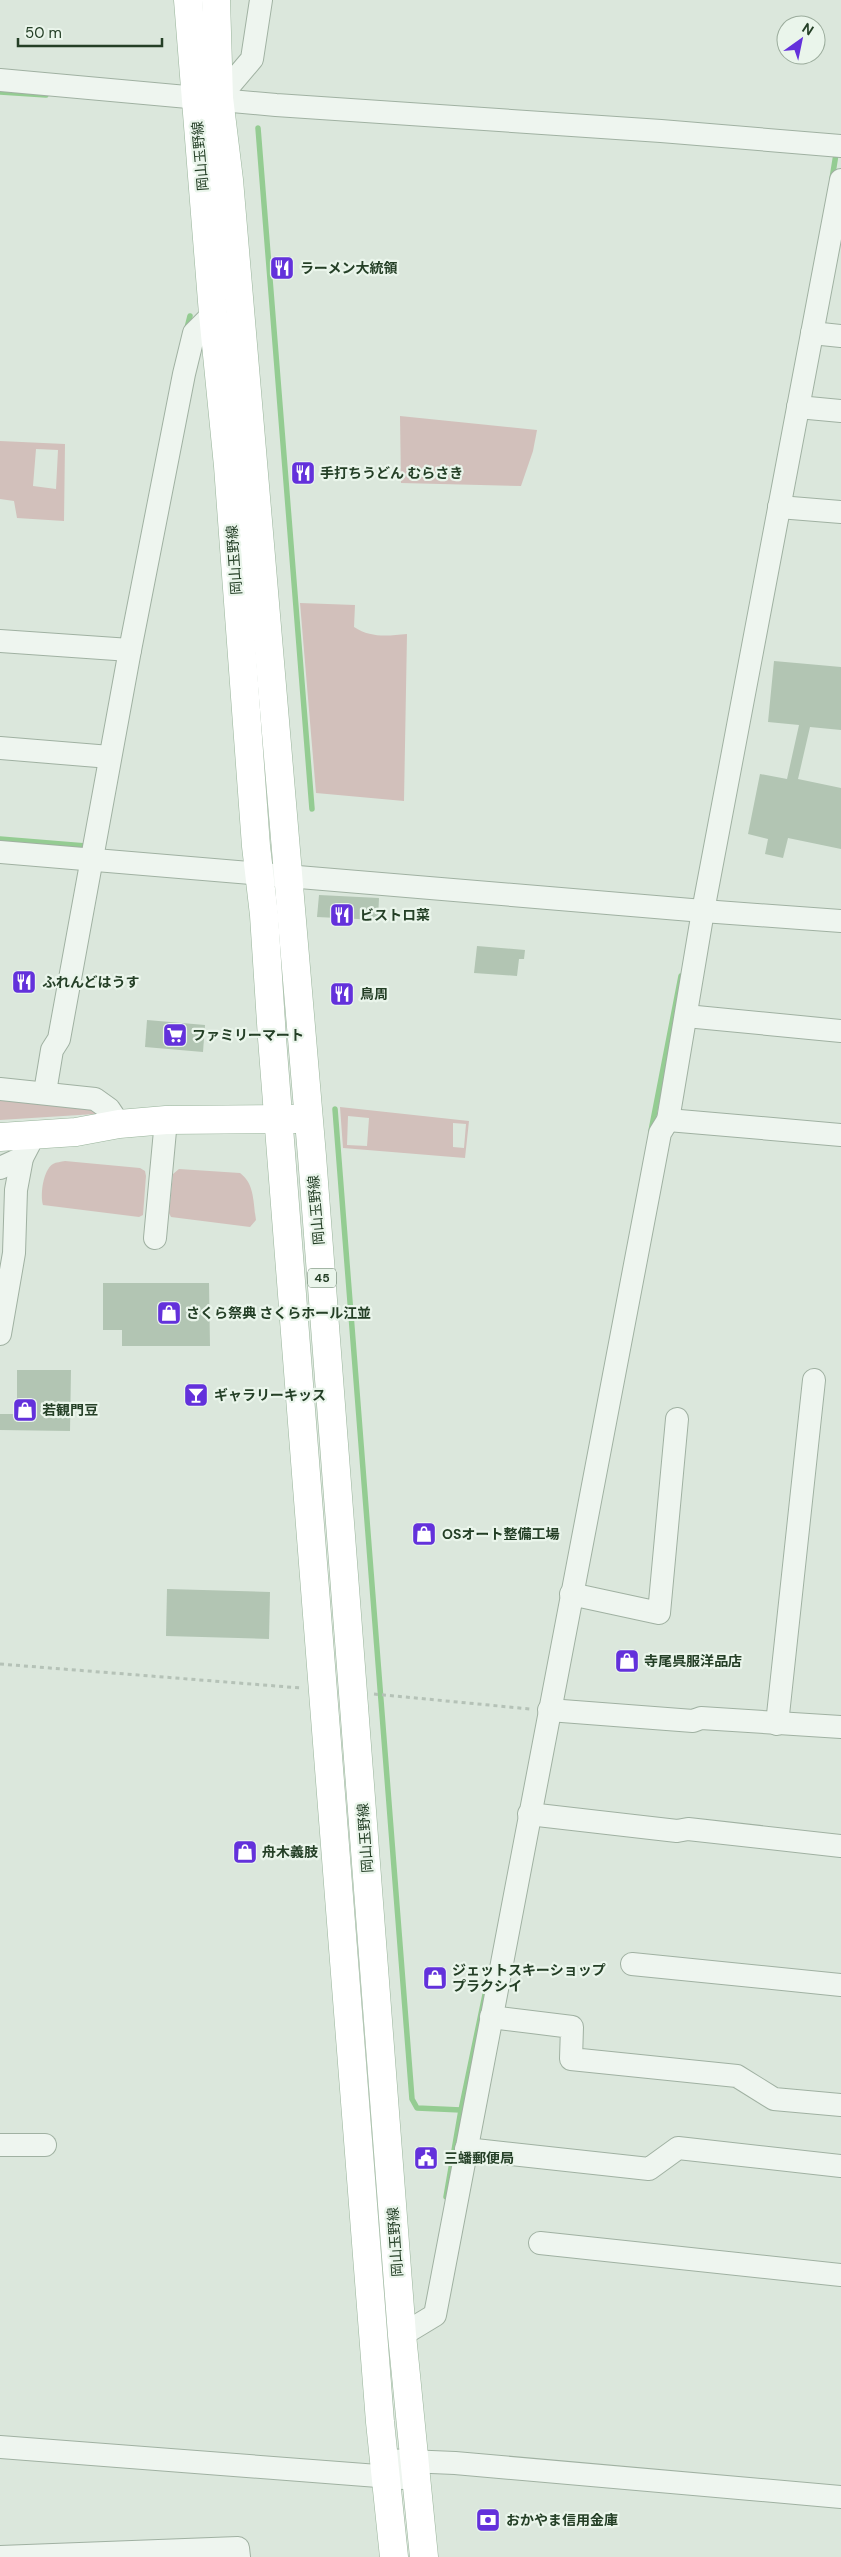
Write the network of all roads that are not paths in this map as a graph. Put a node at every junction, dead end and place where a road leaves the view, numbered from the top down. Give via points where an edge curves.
1 (188, 0) edge
2 (216, 0) edge
3 (261, 0) edge
4 (0, 80) edge
5 (207, 97) junction
6 (841, 146) edge
7 (841, 180) edge
8 (213, 314) junction
9 (812, 333) junction
10 (841, 336) edge
11 (798, 407) junction
12 (841, 411) edge
13 (779, 507) junction
14 (841, 512) edge
15 (0, 641) edge
16 (126, 650) junction
17 (0, 748) edge
18 (104, 757) junction
19 (0, 852) edge
20 (85, 859) junction
21 (258, 872) junction
22 (288, 874) junction
23 (703, 911) junction
24 (841, 920) edge
25 (686, 1016) junction
26 (841, 1030) edge
27 (0, 1089) edge
28 (44, 1092) junction
29 (308, 1119) junction
30 (166, 1120) junction
31 (279, 1120) junction
32 (668, 1120) junction
33 (119, 1124) junction
34 (841, 1135) edge
35 (0, 1137) edge
36 (28, 1147) junction
37 (0, 1168) edge
38 (0, 1186) edge
39 (16, 1204) junction
40 (155, 1238) dead end
41 (7, 1253) edge
42 (0, 1334) edge
43 (814, 1380) dead end
44 (677, 1419) dead end
45 (571, 1594) junction
46 (541, 1710) junction
47 (777, 1724) junction
48 (841, 1728) edge
49 (529, 1814) junction
50 (841, 1846) edge
51 (632, 1964) dead end
52 (841, 1985) edge
53 (491, 2017) junction
54 (841, 2105) edge
55 (0, 2145) edge
56 (46, 2145) dead end
57 (466, 2149) junction
58 (841, 2166) edge
59 (540, 2244) dead end
60 (841, 2275) edge
61 (402, 2335) junction
62 (0, 2447) edge
63 (385, 2469) junction
64 (416, 2471) junction
65 (841, 2497) edge
66 (0, 2556) edge
67 (239, 2557) edge
68 (394, 2557) edge
69 (424, 2557) edge

1 - 5 main road, 岡山玉野線 / 45
2 - 5 main road, 岡山玉野線 / 45
3 - 5 street via 252,59
4 - 5 street
5 - 6 street via 276,105
5 - 8 main road, 岡山玉野線 / 45
5 - 22 main road, 岡山玉野線 / 45 via 229,180
7 - 9 street
8 - 16 street via 194,333
8 - 21 main road, 岡山玉野線 / 45 via 228,466
9 - 10 street
9 - 11 street
11 - 12 street
11 - 13 street
13 - 14 street
13 - 23 street
15 - 16 street
16 - 18 street
17 - 18 street
18 - 20 street
19 - 20 street
20 - 21 street
20 - 28 street via 59,1039 52,1050
21 - 22 street
21 - 31 main road, 岡山玉野線 / 45
22 - 23 street
22 - 29 main road, 岡山玉野線 / 45
23 - 24 street
23 - 25 street
25 - 26 street
25 - 32 street
27 - 28 street
28 - 33 street via 95,1099 109,1108
29 - 31 main road
29 - 61 main road, 岡山玉野線 / 45 via 366,1693
30 - 31 main road
30 - 33 main road
30 - 40 street
31 - 63 main road, 岡山玉野線 / 45
32 - 34 street
32 - 45 street via 660,1133
33 - 36 main road via 76,1132
35 - 36 main road
36 - 37 street
36 - 39 street via 16,1190
38 - 39 street via 9,1192
39 - 41 street
41 - 42 street
43 - 47 street
44 - 45 street via 659,1613
45 - 46 street
46 - 47 street
46 - 49 street
47 - 48 street
49 - 50 street
49 - 53 street
51 - 52 street
53 - 54 street via 572,2028 571,2059 737,2076 774,2099
53 - 57 street
55 - 56 street
57 - 58 street via 649,2169 678,2148
57 - 61 street via 434,2315
59 - 60 street
61 - 64 main road, 岡山玉野線 / 45
62 - 63 street
63 - 64 street
63 - 68 main road, 岡山玉野線 / 45
64 - 65 street
64 - 69 main road, 岡山玉野線 / 45
66 - 67 street via 238,2548

